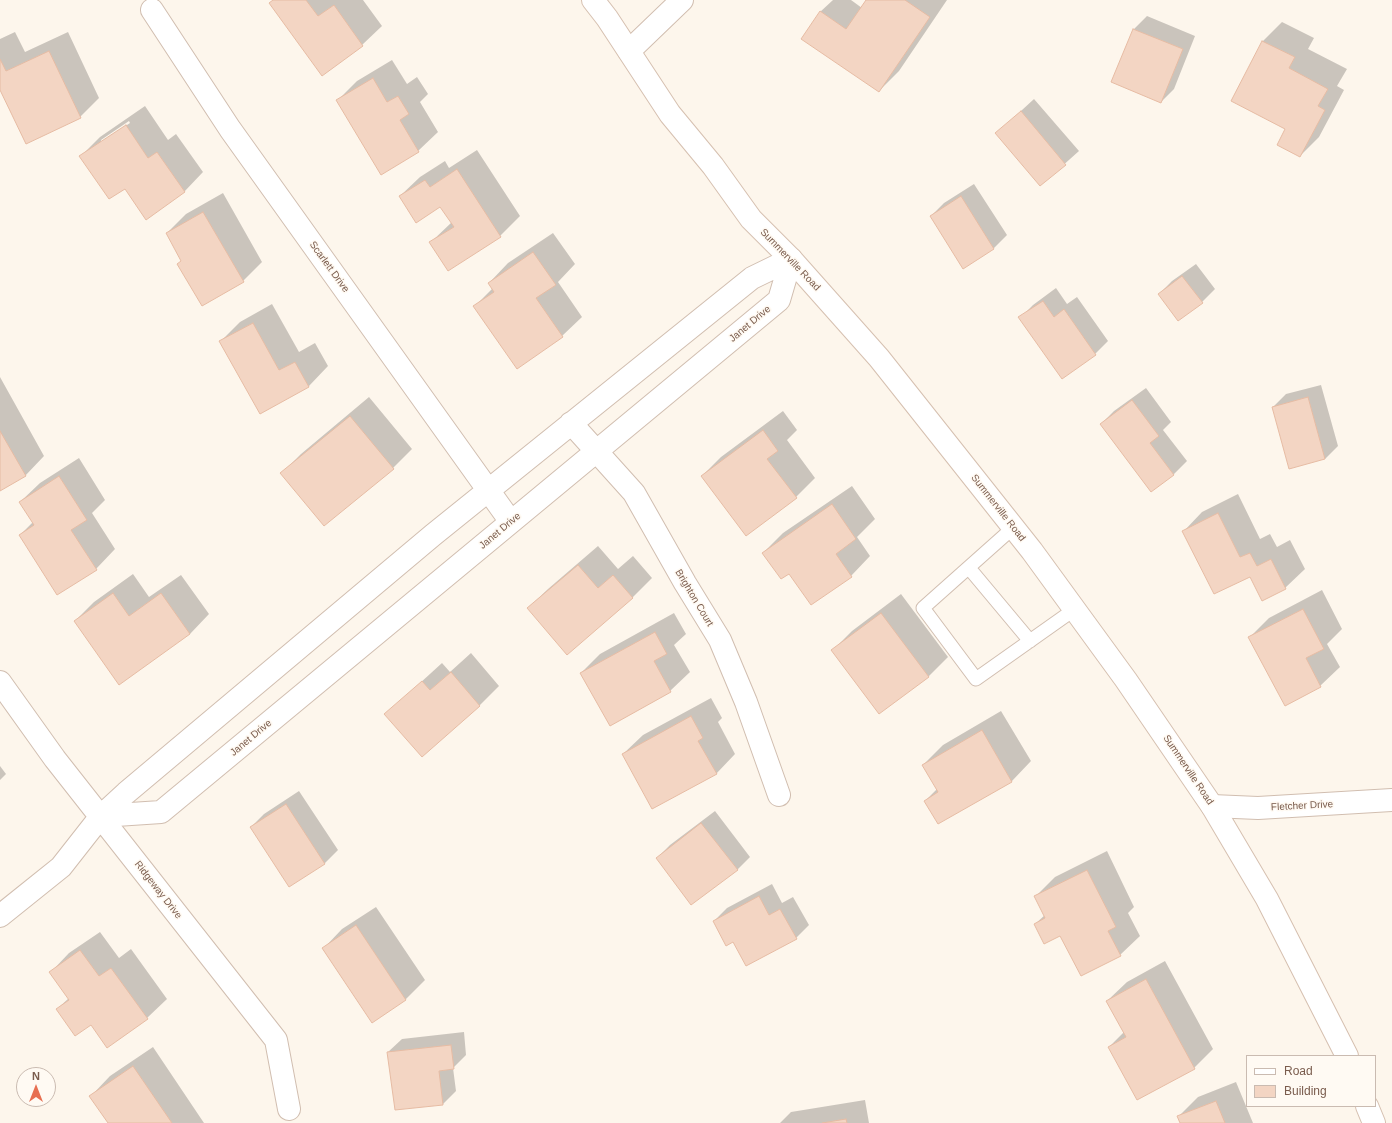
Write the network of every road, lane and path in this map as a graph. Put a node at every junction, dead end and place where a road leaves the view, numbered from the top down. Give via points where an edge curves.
1 (593, 0) edge
2 (682, 0) edge
3 (152, 10) dead end
4 (629, 51) junction
5 (791, 259) junction
6 (572, 423) junction
7 (597, 453) junction
8 (489, 492) junction
9 (510, 522) junction
10 (1014, 527) junction
11 (969, 568) junction
12 (1075, 608) junction
13 (1030, 641) junction
14 (0, 682) edge
15 (779, 795) dead end
16 (1392, 800) edge
17 (1212, 806) junction
18 (101, 816) junction
19 (0, 916) edge
20 (1346, 1055) edge
21 (1367, 1107) edge
22 (289, 1109) dead end
23 (1374, 1123) edge

1 - 4 street, Summerville Road
2 - 4 street
3 - 8 street, Scarlett Drive via 230,129
4 - 5 street, Summerville Road via 670,114 713,166 751,219
5 - 6 street via 752,278
5 - 7 street, Janet Drive via 779,300
5 - 10 street, Summerville Road via 880,358
6 - 7 street, Brighton Court
6 - 8 street
7 - 9 street, Janet Drive
7 - 15 street, Brighton Court via 634,493 720,640 746,702
8 - 9 street, Scarlett Drive
8 - 18 street via 421,545
9 - 18 street, Janet Drive via 161,812
10 - 11 lane
10 - 12 street, Summerville Road
11 - 13 lane
11 - 13 lane via 923,608 976,679
12 - 13 lane
12 - 17 street, Summerville Road
14 - 18 street, Ridgeway Drive via 55,760
16 - 17 street, Fletcher Drive via 1258,808
17 - 20 street, Summerville Road via 1268,899
18 - 19 street via 61,867
18 - 22 street, Ridgeway Drive via 276,1040
21 - 23 street

